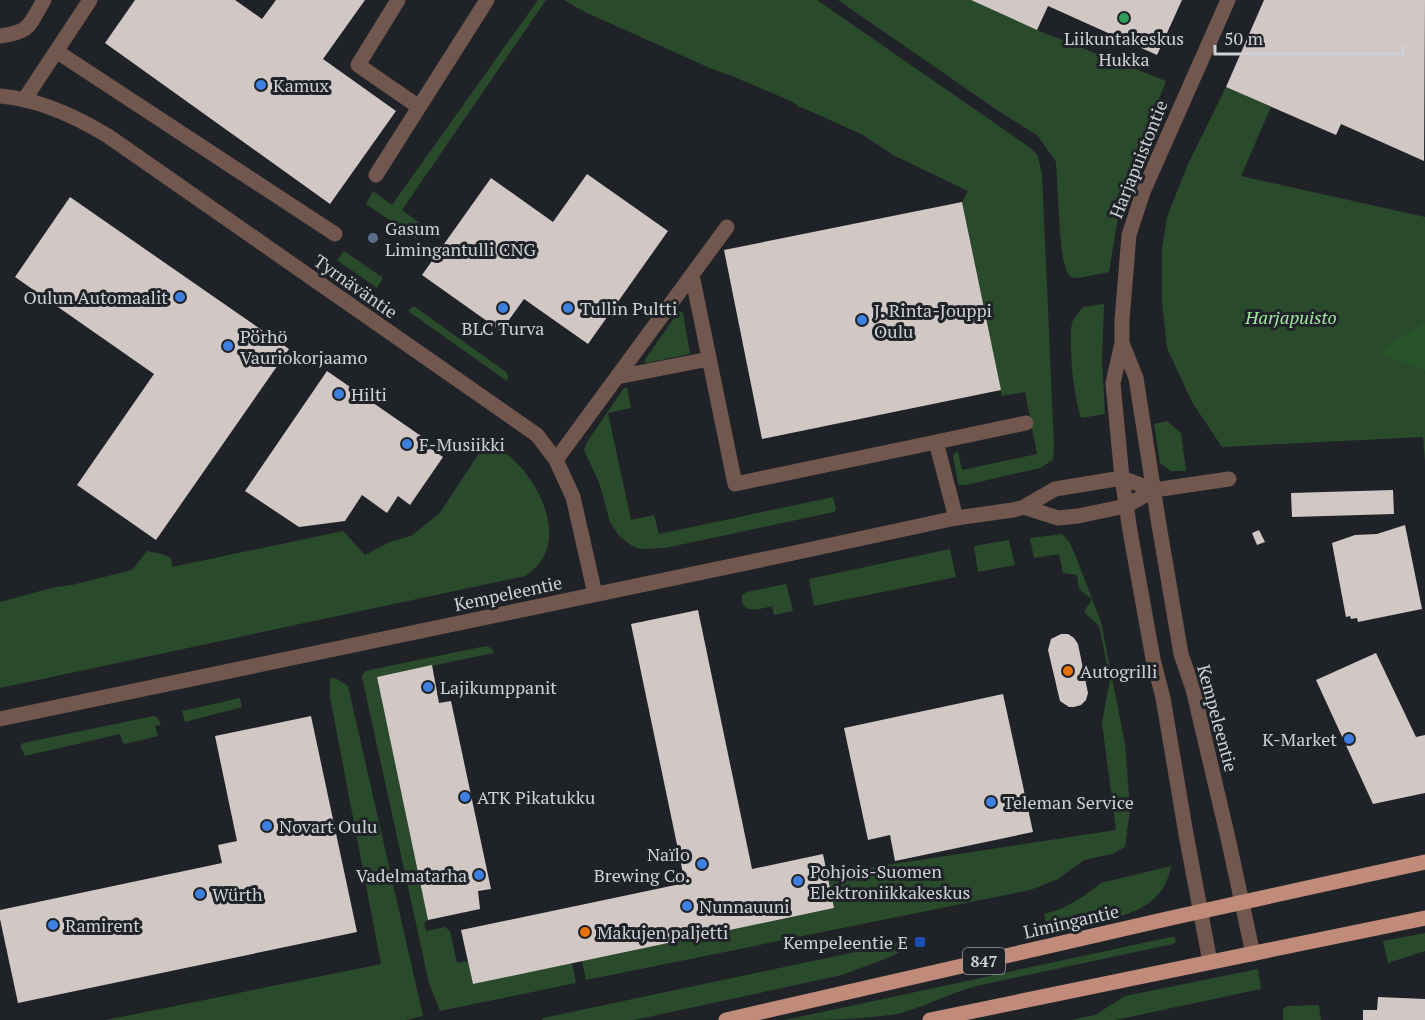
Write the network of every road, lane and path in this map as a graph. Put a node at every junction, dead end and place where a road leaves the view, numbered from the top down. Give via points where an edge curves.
1 (44, 0) edge
2 (90, 0) edge
3 (398, 0) edge
4 (488, 0) edge
5 (1228, 0) edge
6 (0, 36) edge
7 (56, 51) junction
8 (0, 96) edge
9 (24, 100) junction
10 (419, 107) junction
11 (376, 175) dead end
12 (727, 227) dead end
13 (335, 234) dead end
14 (692, 275) junction
15 (1122, 343) junction
16 (709, 359) junction
17 (617, 377) junction
18 (1026, 423) dead end
19 (936, 442) junction
20 (556, 460) junction
21 (1122, 478) junction
22 (1229, 479) dead end
23 (1154, 490) junction
24 (1126, 506) junction
25 (1024, 507) junction
26 (956, 518) junction
27 (595, 594) junction
28 (0, 719) edge
29 (1425, 862) edge
30 (1242, 902) junction
31 (1200, 912) junction
32 (1425, 918) edge
33 (1253, 954) junction
34 (1210, 962) junction
35 (726, 1020) edge
36 (930, 1020) edge

1 - 6 street via 25,29
2 - 7 street
3 - 10 street via 358,65
4 - 10 street
5 - 15 street, Harjapuistontie via 1143,192 1129,235
7 - 9 street
7 - 13 street
8 - 9 street, Tyrnäväntie
9 - 20 street, Tyrnäväntie via 58,110 108,136 537,435
10 - 11 street
12 - 14 street
14 - 16 street
14 - 17 street
15 - 21 street, Harjapuistontie via 1113,383
15 - 23 street, Harjapuistontie via 1137,378
16 - 17 street
16 - 19 street via 735,484
17 - 20 street
18 - 19 street
19 - 26 street
20 - 27 street, Tyrnäväntie via 573,497
21 - 23 street, Kempeleentie
21 - 24 street
21 - 25 street, Kempeleentie via 1055,489
22 - 23 street
23 - 24 street, Kempeleentie
23 - 30 street, Kempeleentie via 1181,654 1193,689
24 - 25 street, Kempeleentie via 1058,518
24 - 31 street
25 - 26 street, Kempeleentie
26 - 27 street, Kempeleentie
27 - 28 street, Kempeleentie
29 - 30 main road, Limingantie / 847
30 - 31 main road, Limingantie / 847
30 - 33 street, Kempeleentie
31 - 34 street
31 - 35 main road, Limingantie / 847
32 - 33 main road
33 - 34 main road
34 - 36 main road

